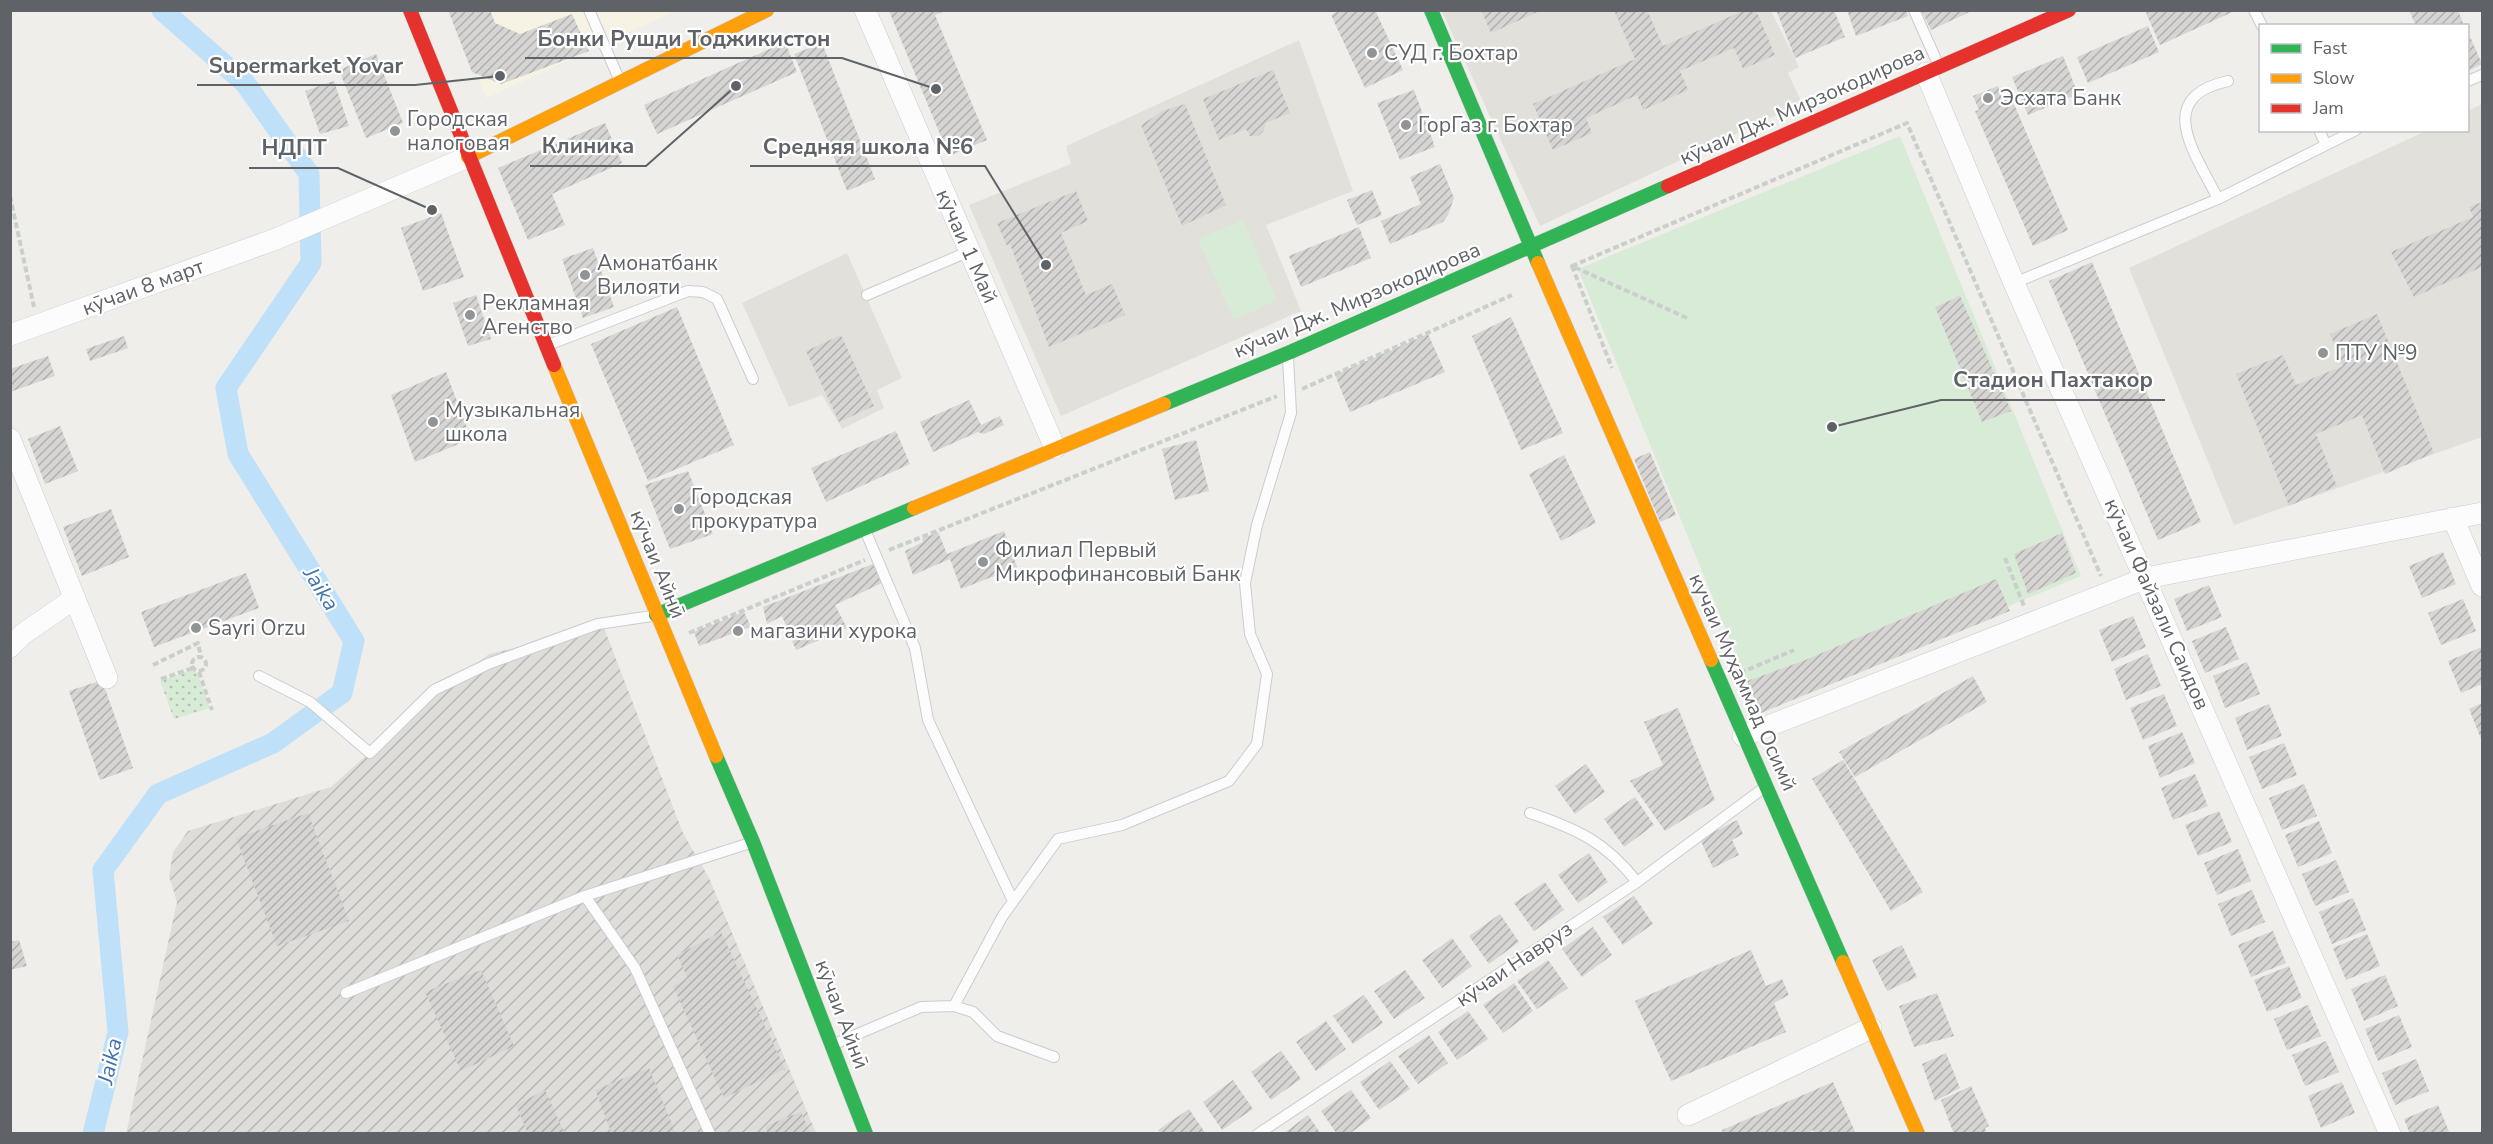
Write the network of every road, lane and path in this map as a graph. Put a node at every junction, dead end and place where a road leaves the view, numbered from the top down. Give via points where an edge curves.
1 (410, 10) edge
2 (589, 10) edge
3 (767, 10) edge
4 (865, 10) edge
5 (1431, 10) edge
6 (1914, 10) edge
7 (2069, 10) edge
8 (2254, 10) edge
9 (748, 15) edge
10 (2261, 24) edge
11 (1933, 70) junction
12 (2228, 81) dead end
13 (620, 82) junction
14 (2320, 132) edge
15 (2352, 132) edge
16 (2326, 145) junction
17 (468, 157) junction
18 (10, 196) edge
19 (2218, 200) junction
20 (1532, 247) junction
21 (970, 251) junction
22 (1572, 266) junction
23 (2014, 283) junction
24 (867, 295) dead end
25 (1512, 295) dead end
26 (1687, 318) dead end
27 (38, 325) junction
28 (10, 335) edge
29 (545, 347) junction
30 (1288, 353) junction
31 (1614, 372) dead end
32 (753, 379) dead end
33 (1290, 393) junction
34 (10, 439) edge
35 (1055, 448) junction
36 (2482, 513) edge
37 (2453, 518) junction
38 (865, 530) junction
39 (876, 556) junction
40 (2005, 558) dead end
41 (2146, 578) junction
42 (2105, 584) dead end
43 (2482, 586) edge
44 (75, 598) junction
45 (656, 615) junction
46 (2031, 623) junction
47 (686, 634) dead end
48 (10, 647) edge
49 (1794, 650) dead end
50 (201, 657) junction
51 (153, 664) dead end
52 (1733, 664) dead end
53 (193, 668) junction
54 (199, 672) junction
55 (1737, 675) junction
56 (259, 676) dead end
57 (107, 678) dead end
58 (160, 679) dead end
59 (1741, 684) dead end
60 (212, 710) dead end
61 (1743, 736) junction
62 (1765, 787) junction
63 (1530, 813) dead end
64 (753, 842) junction
65 (1637, 882) junction
66 (585, 896) junction
67 (1014, 901) junction
68 (346, 993) dead end
69 (954, 1006) junction
70 (1871, 1028) junction
71 (832, 1046) junction
72 (1054, 1057) dead end
73 (1688, 1115) dead end
74 (710, 1134) edge
75 (866, 1134) edge
76 (1258, 1134) edge
77 (1918, 1134) edge
78 (2390, 1134) edge

1 - 17 street, кӯчаи Айнӣ
2 - 13 lane
3 - 9 street
4 - 21 street, кӯчаи 1 Май
5 - 20 street, кучаи Муҳаммад Осимй
6 - 11 lane
7 - 11 street, кӯчаи Дж. Мирзокодирова
8 - 10 lane
9 - 13 street
11 - 20 street, кӯчаи Дж. Мирзокодирова
11 - 23 street, кӯчаи Файзали Саидов
12 - 19 lane via 2207,86 2188,102 2183,119
13 - 17 street
14 - 16 lane
15 - 16 lane
16 - 19 lane
17 - 27 street, кӯчаи 8 март via 276,239
17 - 29 street, кӯчаи Айнӣ
18 - 27 path
19 - 23 lane
20 - 30 street, кӯчаи Дж. Мирзокодирова
20 - 61 street, кучаи Муҳаммад Осимй
21 - 24 lane
21 - 35 street, кӯчаи 1 Май
22 - 26 path
22 - 31 path
22 - 42 path via 1907,123
23 - 41 street, кӯчаи Файзали Саидов
25 - 33 path
27 - 28 street, кӯчаи 8 март
29 - 32 lane via 688,291 703,292 717,299
29 - 45 street, кӯчаи Айнӣ
30 - 33 lane
30 - 35 street, кӯчаи Дж. Мирзокодирова
33 - 39 path via 1270,397 1176,434
33 - 67 lane via 1291,413 1257,525 1245,583 1250,634 1267,674 1257,744 1228,782 1122,825 1058,839
34 - 44 street
35 - 38 street, кӯчаи Дж. Мирзокодирова
36 - 37 street
37 - 41 street
37 - 43 street
38 - 39 lane
38 - 45 street, кӯчаи Дж. Мирзокодирова
39 - 47 path
39 - 67 lane via 915,648 928,720
40 - 46 path
41 - 46 street
41 - 78 street, кӯчаи Файзали Саидов
44 - 48 street
44 - 57 street
45 - 56 lane via 598,624 488,664 434,690 370,753 310,702
45 - 64 street, кӯчаи Айнӣ
46 - 61 street
49 - 55 path
50 - 51 path via 198,644
50 - 53 path via 193,661
50 - 54 path via 206,664
52 - 55 path
53 - 54 path
53 - 58 path
54 - 60 path
55 - 59 path
61 - 62 street, кучаи Муҳаммад Осимй
62 - 65 lane, кӯчаи Навруз
62 - 70 street, кучаи Муҳаммад Осимй
63 - 65 lane via 1596,841
64 - 66 lane
64 - 71 street, кӯчаи Айнӣ
65 - 76 lane, кӯчаи Навруз
66 - 68 lane
66 - 74 lane via 635,968
67 - 69 lane
69 - 71 lane via 921,1007
69 - 72 lane via 974,1011 997,1036
70 - 73 street
70 - 77 street, кучаи Муҳаммад Осимй
71 - 75 street, кӯчаи Айнӣ

